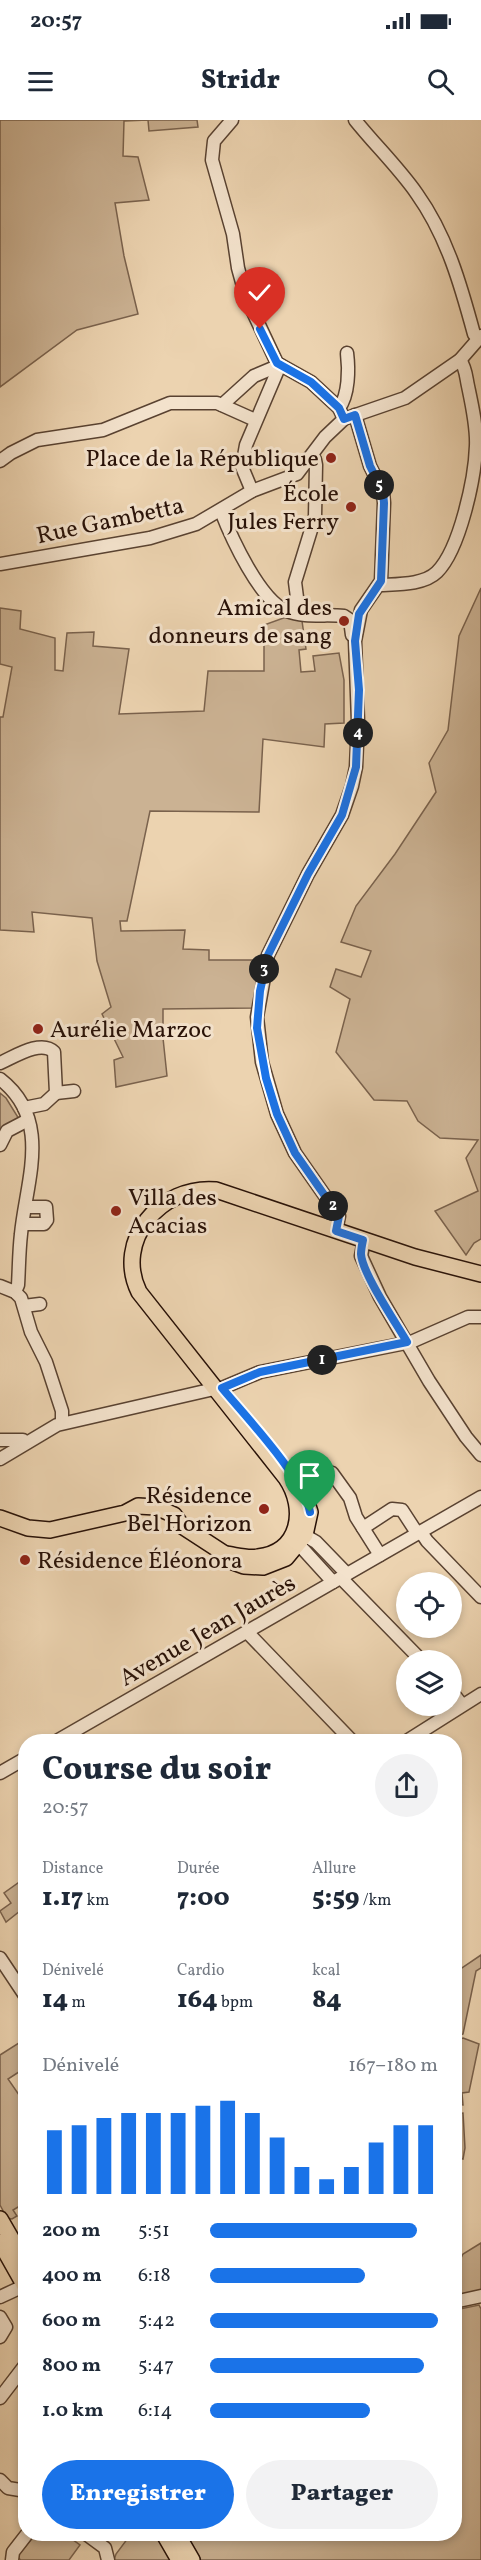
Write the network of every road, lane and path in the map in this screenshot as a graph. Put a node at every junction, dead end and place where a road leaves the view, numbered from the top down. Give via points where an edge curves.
1 (232, 120) edge
2 (355, 120) edge
3 (479, 337) edge
4 (347, 352) dead end
5 (460, 360) junction
6 (280, 365) junction
7 (222, 405) junction
8 (346, 414) junction
9 (255, 420) junction
10 (310, 457) junction
11 (0, 461) edge
12 (252, 491) junction
13 (221, 511) junction
14 (0, 564) edge
15 (380, 585) junction
16 (299, 613) junction
17 (355, 641) junction
18 (0, 1063) edge
19 (0, 1079) edge
20 (74, 1091) dead end
21 (56, 1093) junction
22 (26, 1114) junction
23 (0, 1145) edge
24 (26, 1207) junction
25 (23, 1224) junction
26 (336, 1231) junction
27 (363, 1240) junction
28 (481, 1274) edge
29 (0, 1286) edge
30 (15, 1292) junction
31 (40, 1304) dead end
32 (24, 1305) junction
33 (481, 1317) edge
34 (407, 1342) junction
35 (218, 1388) junction
36 (62, 1423) junction
37 (0, 1440) edge
38 (26, 1443) junction
39 (481, 1455) edge
40 (0, 1459) edge
41 (332, 1473) dead end
42 (481, 1497) edge
43 (0, 1518) edge
44 (363, 1528) junction
45 (419, 1532) junction
46 (298, 1536) junction
47 (380, 1555) junction
48 (341, 1578) junction
49 (481, 1597) edge
50 (247, 1632) junction
51 (411, 1650) edge
52 (481, 1694) edge
53 (462, 1706) edge
54 (446, 1716) edge
55 (69, 1734) edge
56 (345, 1734) edge
57 (418, 1734) edge
58 (18, 1763) edge
59 (0, 1773) edge
60 (0, 1958) edge
61 (18, 1985) edge
62 (0, 2219) edge
63 (0, 2242) edge
64 (18, 2250) edge
65 (18, 2274) edge
66 (18, 2289) edge
67 (481, 2296) edge
68 (0, 2297) edge
69 (462, 2300) edge
70 (0, 2317) edge
71 (0, 2337) edge
72 (18, 2374) edge
73 (0, 2398) edge
74 (0, 2480) edge
75 (18, 2490) edge
76 (22, 2541) edge
77 (96, 2541) edge
78 (168, 2541) edge
79 (181, 2541) edge
80 (12, 2560) edge
81 (108, 2560) edge
82 (179, 2560) edge
83 (192, 2560) edge

1 - 6 street via 214,141 212,160 246,297
2 - 3 street via 428,210 458,275 474,334
3 - 5 street
4 - 8 street
5 - 8 street via 405,398
5 - 15 street via 470,395 476,446 472,480 455,540 434,575
6 - 7 street via 254,376
6 - 8 street via 311,382
6 - 9 street
7 - 9 street
7 - 11 street via 165,404 103,430 37,440
8 - 10 street
8 - 15 street via 384,498
9 - 12 street via 242,467
10 - 12 street, Rue Gambetta via 291,477
10 - 16 street via 316,465 316,512 295,580
12 - 13 street, Rue Gambetta
13 - 14 street, Rue Gambetta via 170,534
13 - 16 street via 245,563 263,590 282,609
15 - 17 street via 361,610
16 - 17 street via 348,618
17 - 26 street via 358,722 352,786 342,815 268,955 257,1017 271,1098 295,1153 339,1216
18 - 21 street via 39,1048 50,1048 55,1055
19 - 22 street via 12,1089
20 - 21 street
21 - 22 street
22 - 23 street via 7,1131
22 - 24 street via 32,1162
24 - 25 street
24 - 25 street via 46,1207 47,1220 44,1224
25 - 30 street
26 - 27 main road
26 - 35 main road via 224,1192 200,1190 177,1195 150,1217 136,1246 143,1280
27 - 28 main road
27 - 34 street via 362,1260
29 - 30 street
30 - 32 street
31 - 32 street
32 - 36 street via 62,1411
33 - 34 street via 468,1317
34 - 35 street via 260,1372
34 - 39 street
35 - 36 street
35 - 46 main road via 304,1493 310,1519
36 - 38 street
37 - 38 street
38 - 40 street
41 - 44 street via 353,1503
42 - 45 street, Avenue Jean Jaurès
43 - 46 main road via 28,1528 50,1530 125,1513 138,1506 156,1507 174,1515 182,1526 233,1562 263,1567 284,1560
44 - 45 street via 398,1508
44 - 47 street
45 - 47 street, Avenue Jean Jaurès
45 - 49 street
46 - 48 street
47 - 48 street, Avenue Jean Jaurès
48 - 50 street, Avenue Jean Jaurès
48 - 51 street
50 - 55 street, Avenue Jean Jaurès
50 - 56 street
52 - 53 street
54 - 57 street
58 - 59 street
60 - 61 street
62 - 64 main road
63 - 65 main road
66 - 68 street
67 - 69 street
70 - 71 street via 6,2327
72 - 73 street
74 - 75 street via 8,2488
76 - 80 street
77 - 81 street via 105,2548
78 - 82 main road
79 - 83 main road

